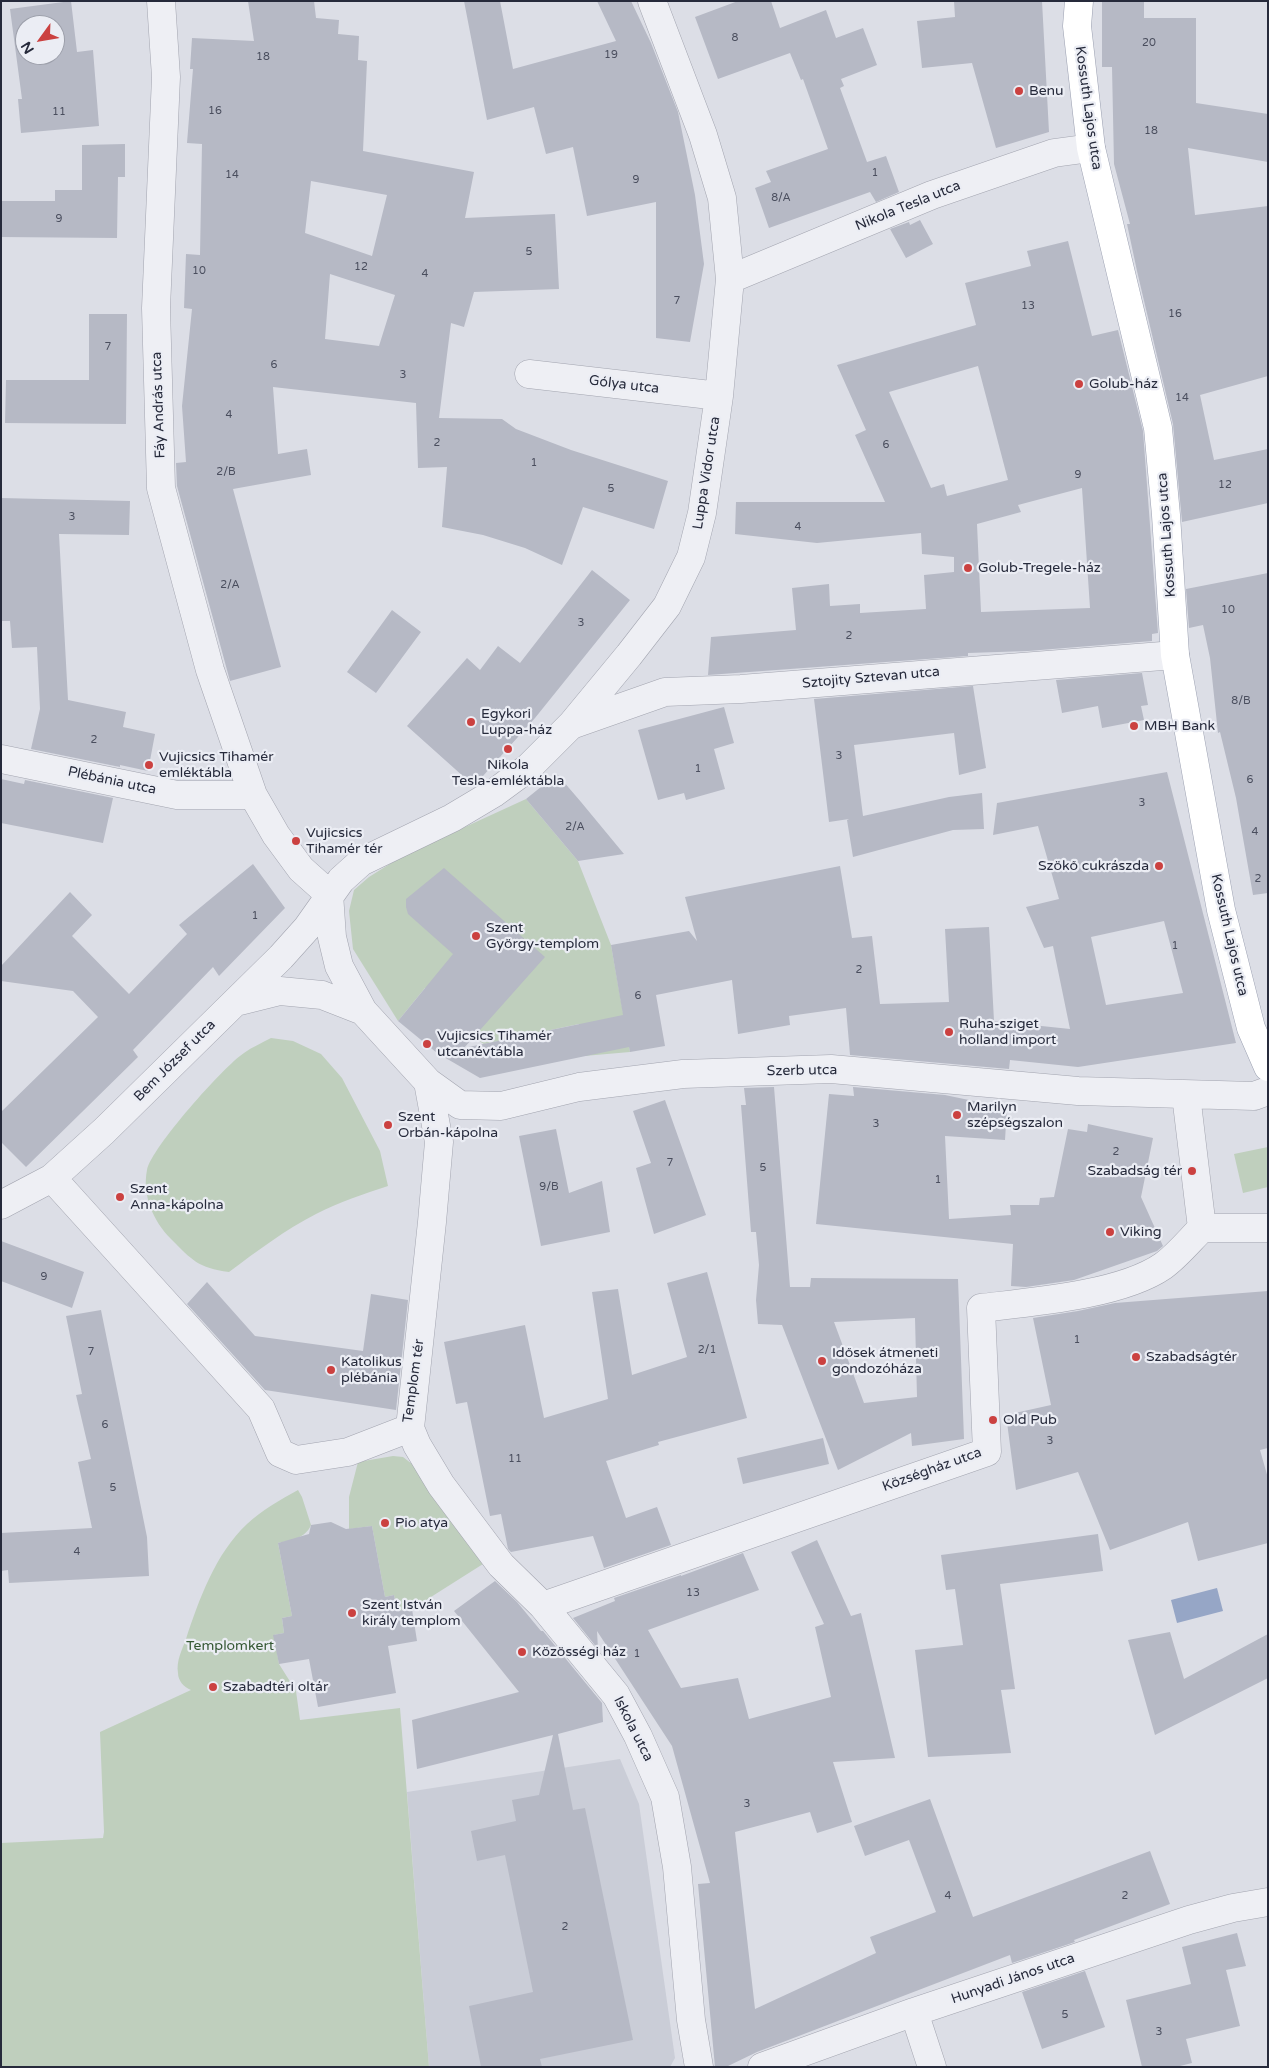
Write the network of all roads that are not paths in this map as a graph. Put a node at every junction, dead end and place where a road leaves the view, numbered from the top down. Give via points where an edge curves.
1 (161, 1) edge
2 (652, 1) edge
3 (1079, 1) edge
4 (1091, 148) junction
5 (730, 279) junction
6 (529, 374) dead end
7 (719, 396) junction
8 (1175, 655) junction
9 (572, 724) junction
10 (1, 759) edge
11 (253, 795) junction
12 (329, 894) junction
13 (236, 1002) junction
14 (363, 1011) junction
15 (1268, 1067) edge
16 (428, 1082) junction
17 (1268, 1091) edge
18 (1186, 1095) junction
19 (52, 1178) junction
20 (1, 1205) edge
21 (1202, 1228) junction
22 (1268, 1228) edge
23 (410, 1428) junction
24 (543, 1606) junction
25 (1268, 1902) edge
26 (914, 2012) junction
27 (699, 2067) edge
28 (762, 2067) edge
29 (932, 2067) edge

1 - 11 street, Fáy András utca via 166,77 156,308 161,488 210,670
2 - 5 street, Luppa Vidor utca via 703,135 722,198
3 - 4 main road, Kossuth Lajos utca via 1077,26
4 - 5 street, Nikola Tesla utca via 1054,153 932,195
4 - 8 main road, Kossuth Lajos utca via 1158,428
5 - 7 street, Luppa Vidor utca
6 - 7 street, Gólya utca
7 - 9 street, Luppa Vidor utca via 702,513 691,557 667,606
8 - 9 street, Sztojity Sztevan utca via 666,692
8 - 15 main road, Kossuth Lajos utca via 1221,910 1251,1028
9 - 12 street, Luppa Vidor utca via 528,768 494,793 452,818 361,862
10 - 11 street, Plébánia utca via 176,795
11 - 12 street via 301,870
12 - 13 street, Bem József utca via 307,928
12 - 14 street via 332,936 339,966
13 - 14 street via 280,991 322,995
13 - 19 street, Bem József utca
14 - 16 street, Szerb utca
16 - 18 street, Szerb utca via 460,1105 484,1106 501,1106 579,1087 683,1074 832,1069 1078,1092
16 - 23 street, Templom tér via 439,1142
17 - 18 street, Szerb utca via 1254,1096
18 - 21 street
19 - 20 street, Bem József utca
19 - 23 street, Templom tér via 261,1409 280,1453 296,1460 348,1452
21 - 22 street
21 - 24 street, Községház utca via 1163,1266 1130,1281 1089,1292 981,1308 987,1452
23 - 24 street, Iskola utca via 442,1485 501,1565
24 - 27 street, Iskola utca via 616,1695 665,1798 677,1867 691,2020
25 - 26 street, Hunyadi János utca via 1188,1920
26 - 28 street, Hunyadi János utca
26 - 29 street

